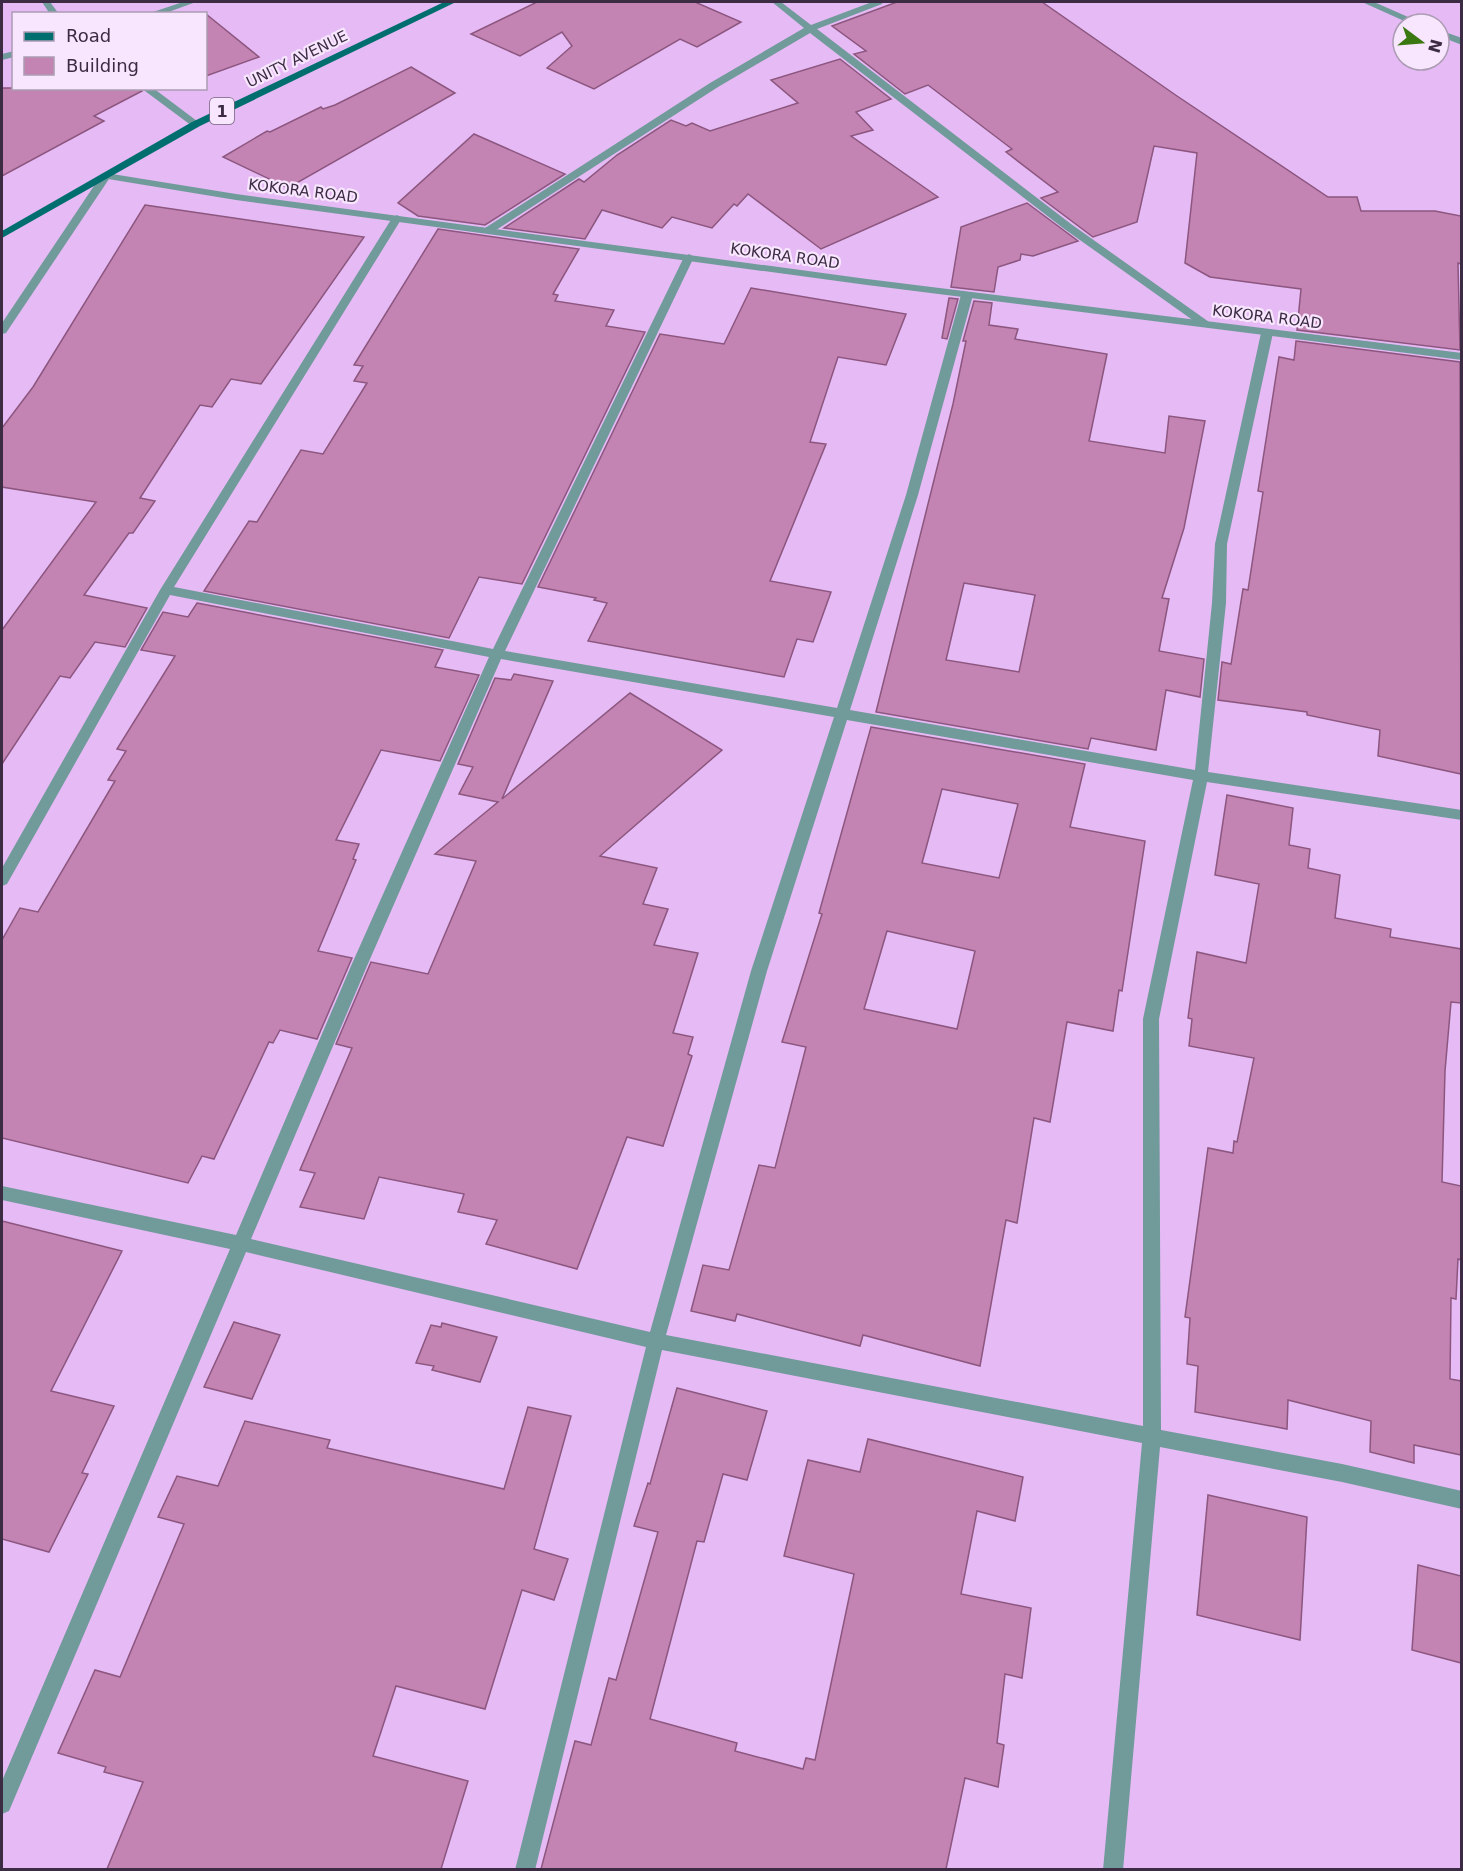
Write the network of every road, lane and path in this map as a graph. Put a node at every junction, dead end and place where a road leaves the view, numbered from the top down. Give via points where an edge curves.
1 (191, 2) edge
2 (451, 2) edge
3 (776, 2) edge
4 (879, 2) edge
5 (1367, 2) edge
6 (158, 12) edge
7 (1391, 12) edge
8 (811, 28) junction
9 (149, 90) edge
10 (196, 124) junction
11 (106, 176) junction
12 (397, 218) junction
13 (489, 230) junction
14 (2, 235) edge
15 (689, 257) junction
16 (967, 295) junction
17 (1205, 324) junction
18 (2, 331) edge
19 (1267, 333) junction
20 (1461, 357) edge
21 (166, 590) junction
22 (497, 654) junction
23 (843, 713) junction
24 (1201, 776) junction
25 (1461, 815) edge
26 (2, 880) edge
27 (2, 1193) edge
28 (242, 1244) junction
29 (656, 1341) junction
30 (1152, 1437) junction
31 (1461, 1500) edge
32 (2, 1804) edge
33 (525, 1869) edge
34 (1113, 1869) edge

1 - 6 street
2 - 10 main road, UNITY AVENUE / 1
3 - 8 street
4 - 8 street
5 - 7 street
8 - 13 street via 714,85
8 - 17 street via 1067,226
9 - 10 street
10 - 11 main road, UNITY AVENUE / 1
11 - 12 street, KOKORA ROAD
11 - 14 main road, UNITY AVENUE / 1
11 - 18 street
12 - 13 street, KOKORA ROAD
12 - 21 street
13 - 15 street, KOKORA ROAD
15 - 16 street, KOKORA ROAD
15 - 22 street
16 - 17 street, KOKORA ROAD
16 - 23 street via 912,495
17 - 19 street, KOKORA ROAD
19 - 20 street, KOKORA ROAD
19 - 24 street via 1221,544 1219,603
21 - 22 street
21 - 26 street
22 - 23 street
22 - 28 street
23 - 24 street
23 - 29 street via 759,970
24 - 25 street
24 - 30 street via 1151,1019
27 - 28 street
28 - 29 street
28 - 32 street
29 - 30 street
29 - 33 street
30 - 31 street
30 - 34 street

